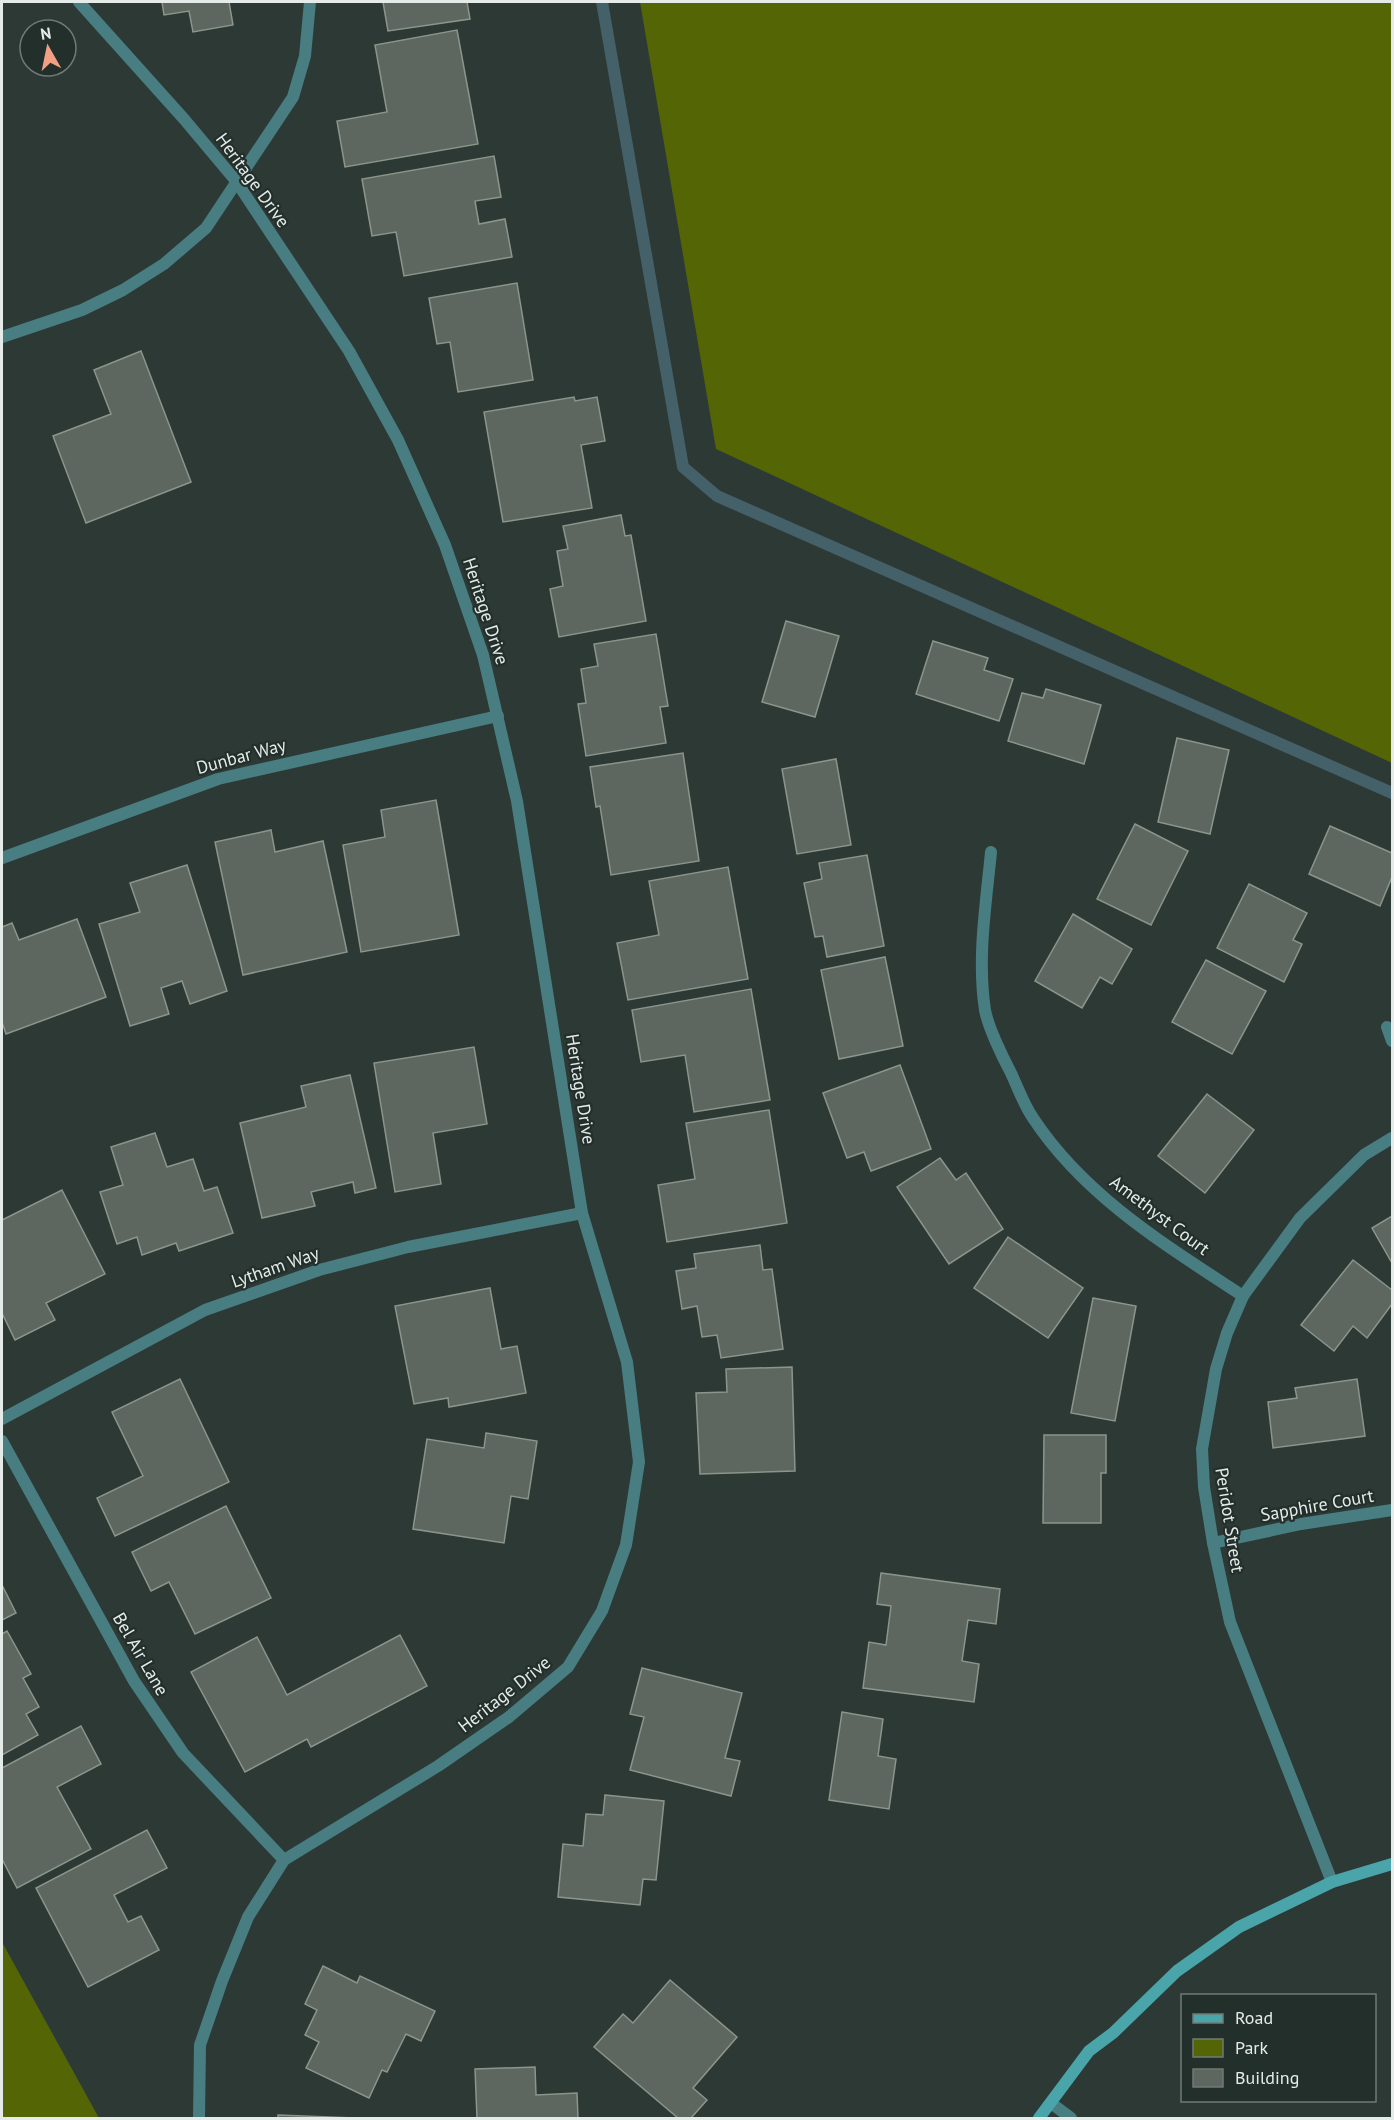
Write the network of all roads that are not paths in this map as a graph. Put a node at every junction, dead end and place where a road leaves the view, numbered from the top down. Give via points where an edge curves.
1 (79, 2) edge
2 (310, 2) edge
3 (236, 182) junction
4 (2, 337) edge
5 (498, 716) junction
6 (990, 852) dead end
7 (2, 858) edge
8 (1387, 1026) dead end
9 (1392, 1041) edge
10 (1392, 1138) edge
11 (582, 1213) junction
12 (1243, 1296) junction
13 (2, 1419) edge
14 (2, 1441) edge
15 (1392, 1510) edge
16 (1213, 1543) junction
17 (284, 1860) junction
18 (1392, 1864) edge
19 (1332, 1882) junction
20 (1051, 2103) junction
21 (199, 2118) edge
22 (1040, 2118) edge
23 (1071, 2118) edge

1 - 3 street, Heritage Drive
2 - 3 street via 305,56 293,97
3 - 4 street via 206,228 164,264 82,310
3 - 5 street, Heritage Drive via 350,351 398,440 445,545 483,655
5 - 7 street, Dunbar Way via 218,779
5 - 11 street, Heritage Drive via 517,801
6 - 12 street, Amethyst Court via 981,957 986,1013 1033,1118 1065,1159 1107,1201
8 - 9 street
10 - 12 street, Peridot Street via 1364,1155 1300,1218
11 - 13 street, Lytham Way via 408,1247 319,1270 205,1310
11 - 17 street, Heritage Drive via 627,1362 639,1462 626,1545 602,1611 568,1667 509,1717 438,1766
12 - 16 street, Peridot Street via 1216,1369 1202,1449
14 - 17 street, Bel Air Lane via 156,1715 183,1754
15 - 16 street, Sapphire Court
16 - 19 street, Peridot Street via 1230,1622
17 - 21 street, Heritage Drive via 248,1917 200,2045
18 - 19 street
19 - 20 street via 1239,1927 1177,1971 1089,2051
20 - 22 street
20 - 23 street

